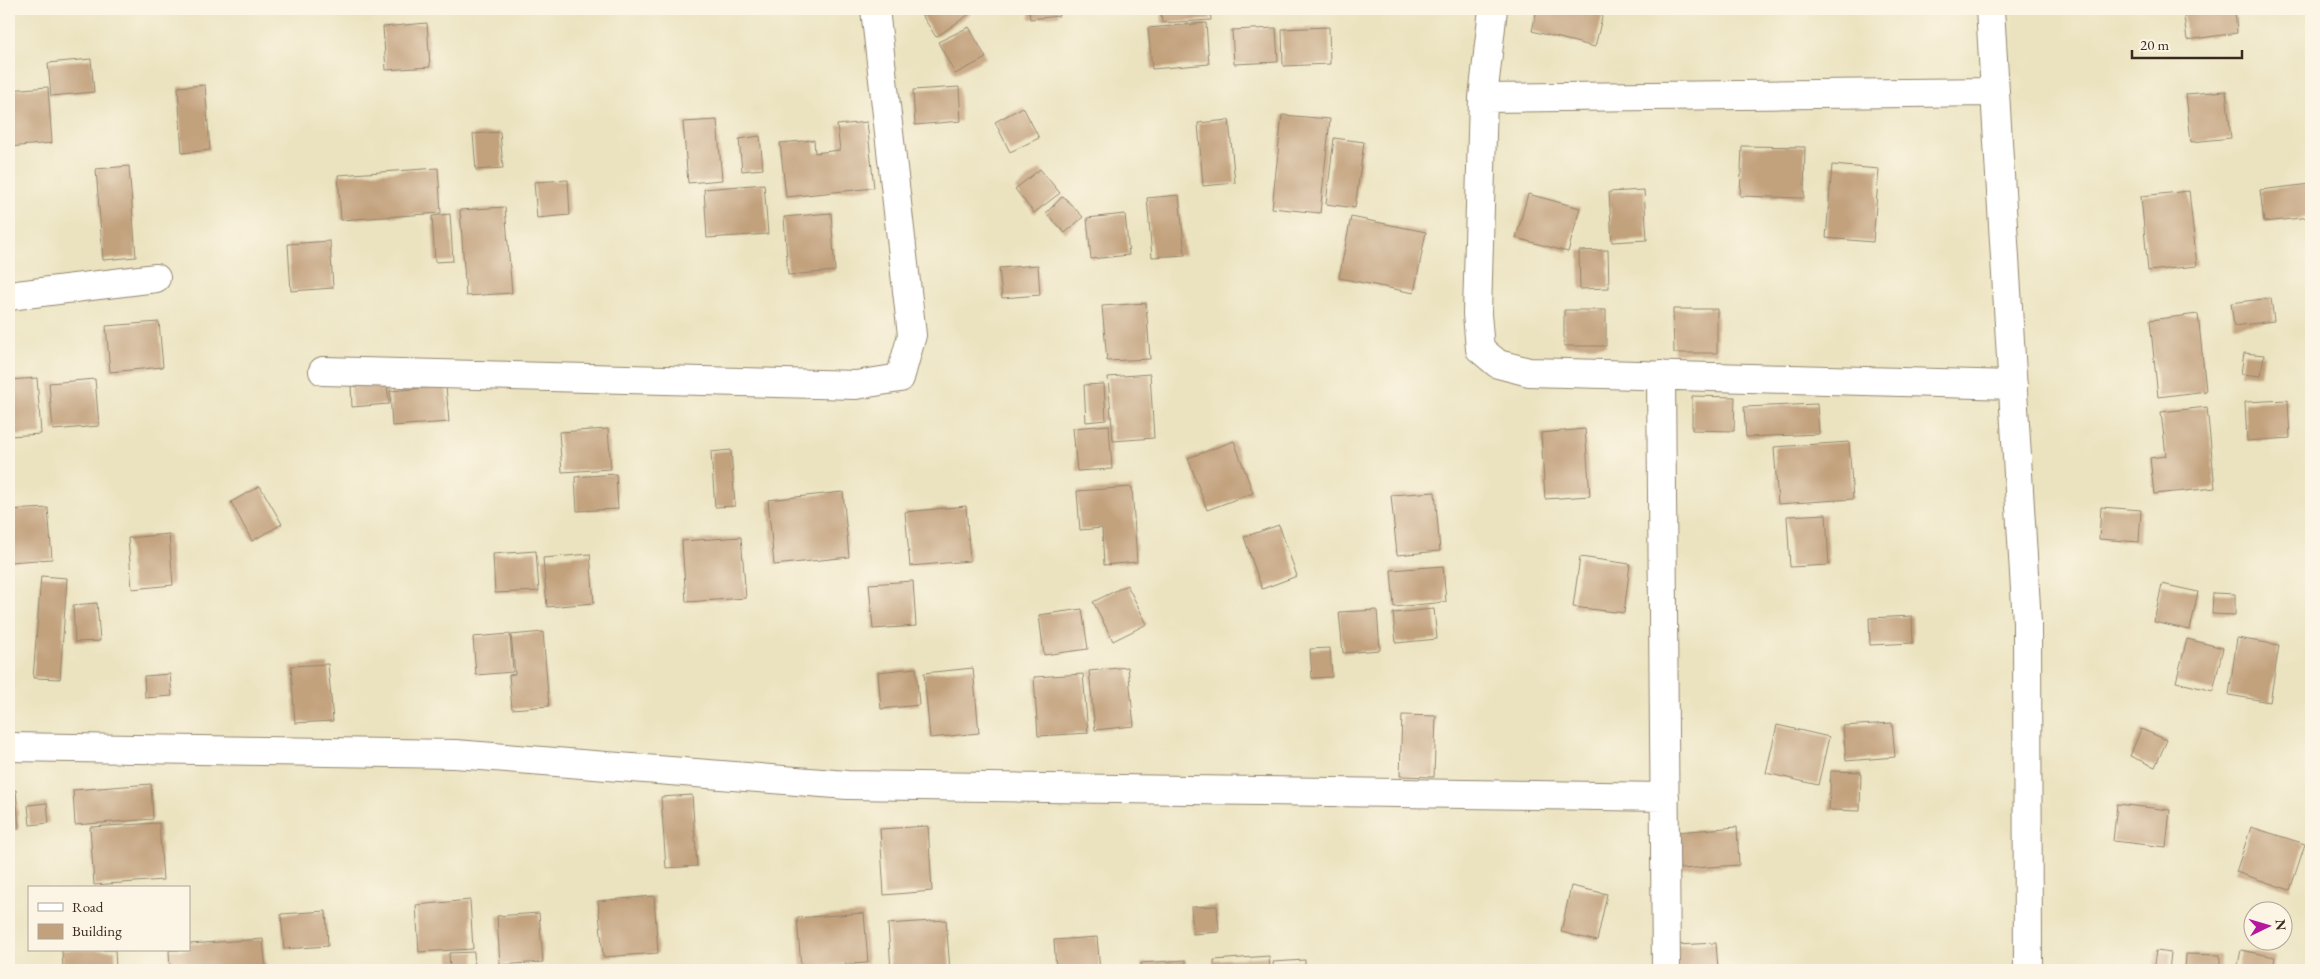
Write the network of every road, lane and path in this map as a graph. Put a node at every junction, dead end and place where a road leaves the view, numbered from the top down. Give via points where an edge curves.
1 (874, 9) edge
2 (1492, 9) edge
3 (1990, 9) edge
4 (1995, 92) junction
5 (1483, 98) junction
6 (156, 278) dead end
7 (9, 296) edge
8 (323, 371) dead end
9 (1661, 376) junction
10 (2013, 385) junction
11 (9, 747) edge
12 (1665, 797) junction
13 (1666, 970) edge
14 (2028, 970) edge

1 - 8 street via 912,335 900,378 856,385
2 - 5 street
3 - 4 street
4 - 5 street
4 - 10 street
5 - 9 street via 1477,314 1480,350 1498,364 1529,372
6 - 7 street
9 - 10 street
9 - 12 street
10 - 14 street via 2027,623
11 - 12 street via 455,754 847,785
12 - 13 street

